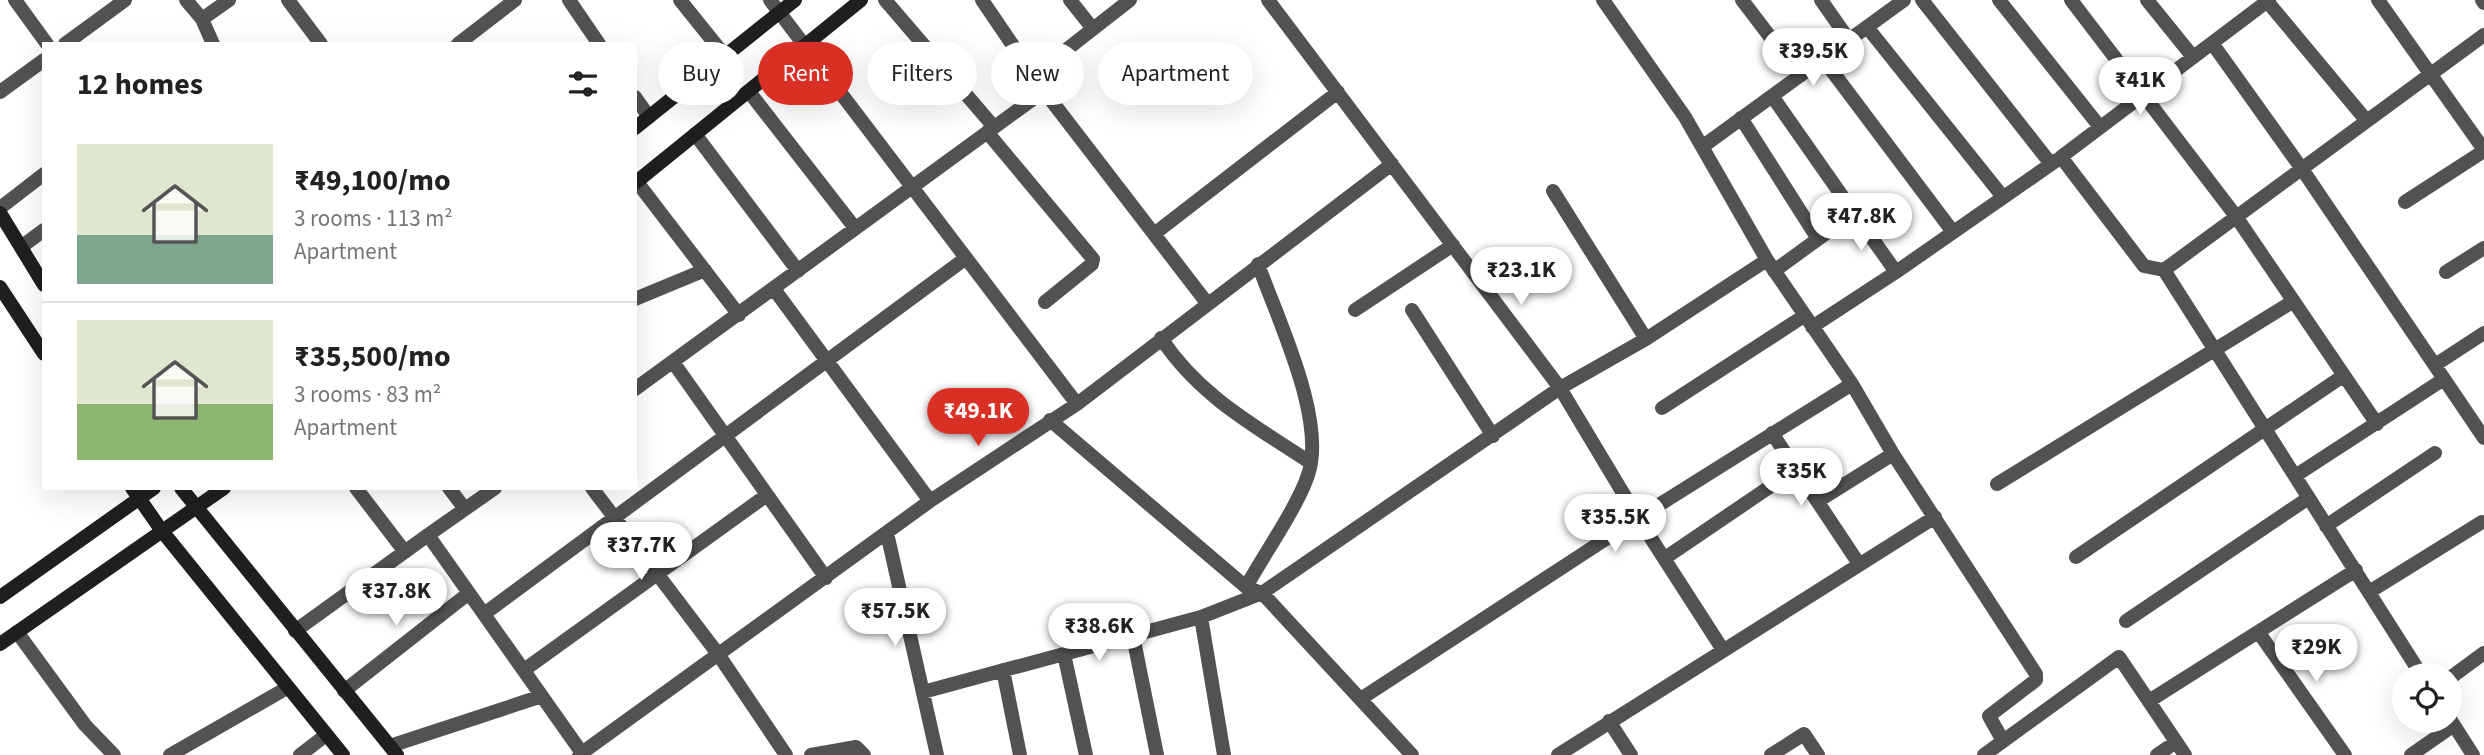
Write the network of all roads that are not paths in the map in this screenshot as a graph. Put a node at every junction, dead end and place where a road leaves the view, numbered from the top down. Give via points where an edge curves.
1 (15, 0) edge
2 (125, 0) edge
3 (186, 0) edge
4 (229, 0) edge
5 (288, 0) edge
6 (515, 0) edge
7 (569, 0) edge
8 (680, 0) edge
9 (770, 0) edge
10 (795, 0) edge
11 (860, 0) edge
12 (885, 0) edge
13 (982, 0) edge
14 (1070, 0) edge
15 (1130, 0) edge
16 (1268, 0) edge
17 (1603, 0) edge
18 (1742, 0) edge
19 (1821, 0) edge
20 (1904, 0) edge
21 (1922, 0) edge
22 (1999, 0) edge
23 (2071, 0) edge
24 (2147, 0) edge
25 (2378, 0) edge
26 (2267, 1) edge
27 (779, 12) junction
28 (202, 19) junction
29 (1867, 27) junction
30 (1093, 29) junction
31 (2484, 35) edge
32 (1849, 40) junction
33 (466, 41) edge
34 (46, 42) edge
35 (68, 42) edge
36 (212, 42) edge
37 (320, 42) edge
38 (598, 42) edge
39 (714, 42) edge
40 (742, 42) edge
41 (800, 42) edge
42 (810, 42) edge
43 (1011, 42) edge
44 (1076, 42) edge
45 (2212, 43) junction
46 (2193, 57) junction
47 (1822, 59) junction
48 (42, 61) edge
49 (2432, 74) junction
50 (1800, 76) junction
51 (758, 86) edge
52 (0, 92) edge
53 (1338, 92) junction
54 (750, 93) junction
55 (2145, 94) junction
56 (1772, 96) junction
57 (637, 100) edge
58 (664, 105) edge
59 (849, 105) edge
60 (1024, 105) edge
61 (1055, 105) edge
62 (649, 117) junction
63 (1741, 118) junction
64 (2366, 120) junction
65 (637, 126) edge
66 (2100, 127) junction
67 (991, 129) junction
68 (695, 134) junction
69 (1702, 147) junction
70 (2484, 150) edge
71 (2056, 160) junction
72 (1392, 163) junction
73 (2302, 169) junction
74 (42, 176) edge
75 (637, 181) edge
76 (637, 183) edge
77 (911, 186) junction
78 (1553, 191) dead end
79 (2003, 197) junction
80 (2405, 202) dead end
81 (0, 210) edge
82 (1854, 213) junction
83 (2235, 215) junction
84 (855, 228) junction
85 (42, 231) edge
86 (1953, 232) junction
87 (1154, 234) junction
88 (1818, 239) junction
89 (1453, 245) junction
90 (21, 247) junction
91 (2484, 248) edge
92 (966, 258) junction
93 (1258, 264) junction
94 (1771, 265) junction
95 (705, 270) junction
96 (2164, 270) junction
97 (798, 271) junction
98 (1896, 272) junction
99 (2446, 272) dead end
100 (42, 282) edge
101 (0, 287) edge
102 (774, 289) junction
103 (637, 298) edge
104 (1045, 302) dead end
105 (2292, 302) junction
106 (1207, 303) junction
107 (1355, 310) dead end
108 (1412, 310) dead end
109 (739, 315) junction
110 (1808, 322) junction
111 (2484, 333) edge
112 (1161, 338) junction
113 (1646, 339) junction
114 (2215, 351) junction
115 (42, 352) edge
116 (673, 362) junction
117 (828, 363) junction
118 (2435, 365) junction
119 (2343, 376) junction
120 (2444, 379) junction
121 (1852, 384) junction
122 (637, 388) edge
123 (1560, 388) junction
124 (1077, 404) junction
125 (1662, 408) dead end
126 (1050, 420) junction
127 (2377, 424) junction
128 (2263, 430) junction
129 (1772, 433) junction
130 (724, 435) junction
131 (1493, 436) junction
132 (2484, 438) edge
133 (2435, 453) dead end
134 (1893, 454) junction
135 (1311, 463) junction
136 (1796, 470) junction
137 (2295, 475) junction
138 (1997, 484) dead end
139 (182, 490) edge
140 (221, 490) edge
141 (358, 490) edge
142 (451, 490) edge
143 (492, 490) edge
144 (594, 490) edge
145 (136, 493) edge
146 (767, 495) junction
147 (2307, 499) junction
148 (930, 501) junction
149 (1818, 501) junction
150 (195, 509) junction
151 (465, 509) junction
152 (614, 517) junction
153 (1935, 517) junction
154 (1638, 518) junction
155 (2482, 522) dead end
156 (2326, 526) junction
157 (162, 531) junction
158 (887, 533) junction
159 (428, 535) junction
160 (405, 552) junction
161 (2076, 557) dead end
162 (1665, 558) junction
163 (1859, 564) junction
164 (2356, 570) junction
165 (657, 573) junction
166 (826, 578) junction
167 (1246, 587) junction
168 (2369, 592) junction
169 (469, 593) junction
170 (1262, 593) junction
171 (0, 597) edge
172 (484, 614) junction
173 (1201, 617) junction
174 (2126, 621) dead end
175 (295, 631) junction
176 (17, 632) junction
177 (2259, 633) junction
178 (1133, 636) junction
179 (0, 644) edge
180 (1724, 650) junction
181 (2484, 653) edge
182 (719, 654) junction
183 (1064, 654) junction
184 (2414, 663) edge
185 (2462, 669) edge
186 (524, 670) junction
187 (1003, 670) junction
188 (287, 688) junction
189 (344, 691) junction
190 (923, 692) junction
191 (542, 696) junction
192 (1362, 698) junction
193 (2149, 701) junction
194 (1609, 721) junction
195 (2439, 733) edge
196 (2459, 733) edge
197 (326, 735) junction
198 (2003, 741) junction
199 (2176, 742) junction
200 (393, 750) edge
201 (1989, 753) edge
202 (580, 754) edge
203 (114, 755) edge
204 (170, 755) edge
205 (300, 755) edge
206 (343, 755) edge
207 (786, 755) edge
208 (811, 755) edge
209 (864, 755) edge
210 (937, 755) edge
211 (1020, 755) edge
212 (1086, 755) edge
213 (1157, 755) edge
214 (1224, 755) edge
215 (1412, 755) edge
216 (1558, 755) edge
217 (1631, 755) edge
218 (1771, 755) edge
219 (1818, 755) edge
220 (2157, 755) edge
221 (2185, 755) edge
222 (2345, 755) edge
223 (2412, 755) edge
224 (2473, 755) edge

1 - 34 street
2 - 35 street
3 - 28 street
4 - 28 street
5 - 37 street
6 - 33 street
7 - 38 street
8 - 39 street
9 - 27 street
10 - 27 street
11 - 42 street
12 - 67 street
13 - 43 street
14 - 30 street
15 - 30 street
16 - 53 street
17 - 69 street
18 - 50 street
19 - 32 street
20 - 29 street
21 - 71 street
22 - 66 street
23 - 55 street
24 - 46 street
25 - 49 street
26 - 45 street
26 - 64 street
27 - 40 street
27 - 41 street
28 - 36 street
29 - 32 street
29 - 79 street
30 - 44 street
31 - 49 street
32 - 47 street
45 - 46 street
45 - 73 street
46 - 55 street
47 - 50 street
47 - 86 street
48 - 52 street
49 - 64 street
49 - 70 street
50 - 56 street
51 - 54 street
53 - 72 street
53 - 87 street
54 - 68 street
54 - 84 street
55 - 66 street
55 - 83 street
56 - 63 street
56 - 82 street
57 - 62 street
58 - 62 street
59 - 77 street
60 - 67 street
61 - 87 street
62 - 65 street
63 - 69 street
63 - 88 street
64 - 73 street
66 - 71 street
67 - 77 street
67 - 104 street via 1093,258 1092,264
68 - 75 street
68 - 97 street
69 - 94 street
70 - 80 street
71 - 79 street
71 - 96 street via 2144,267
72 - 89 street
72 - 93 street
73 - 83 street
73 - 118 street
74 - 81 street
76 - 95 street
77 - 84 street
77 - 92 street
78 - 113 street
79 - 86 street
81 - 90 street
82 - 88 street
82 - 98 street
83 - 96 street
83 - 105 street
84 - 97 street
85 - 90 street
86 - 98 street
87 - 106 street
88 - 94 street
89 - 107 street
89 - 123 street
90 - 100 street
91 - 99 street
92 - 117 street
92 - 124 street
93 - 106 street
93 - 135 street via 1305,394
94 - 110 street
94 - 113 street
95 - 103 street
95 - 109 street
96 - 114 street
97 - 102 street
98 - 110 street
101 - 115 street
102 - 109 street
102 - 117 street
105 - 114 street
105 - 119 street
106 - 112 street
108 - 131 street
109 - 116 street
110 - 121 street
110 - 125 street
111 - 118 street
112 - 124 street
112 - 135 street via 1189,376 1210,395
113 - 123 street
114 - 128 street
114 - 138 street
116 - 122 street
116 - 130 street
117 - 130 street
117 - 148 street
118 - 120 street
119 - 127 street
119 - 128 street
120 - 127 street
120 - 132 street
121 - 129 street
121 - 134 street
123 - 131 street
123 - 154 street
124 - 126 street
126 - 148 street
126 - 167 street
127 - 137 street
128 - 137 street
128 - 161 street
129 - 136 street
129 - 154 street
130 - 146 street
130 - 152 street
131 - 170 street
133 - 156 street
134 - 149 street
134 - 153 street
135 - 167 street via 1308,477
136 - 149 street
136 - 162 street
137 - 147 street
139 - 150 street
140 - 150 street
141 - 160 street
142 - 151 street
143 - 151 street
144 - 152 street
145 - 157 street
145 - 171 street
146 - 165 street
146 - 166 street
147 - 156 street
147 - 174 street
148 - 158 street
149 - 163 street
150 - 157 street
150 - 175 street
151 - 159 street
152 - 165 street
152 - 172 street
153 - 163 street
153 - 198 street via 2037,677 1989,716
154 - 162 street
154 - 192 street
155 - 168 street
156 - 164 street
157 - 176 street
157 - 188 street
158 - 166 street
158 - 190 street
159 - 160 street
159 - 169 street
160 - 175 street
162 - 180 street
163 - 180 street
164 - 168 street
164 - 177 street
165 - 182 street
165 - 186 street
166 - 182 street
167 - 170 street
168 - 184 street
169 - 172 street
169 - 189 street
170 - 173 street
170 - 192 street
172 - 186 street
173 - 178 street
173 - 214 street
175 - 189 street
176 - 179 street
176 - 203 street via 85,725
177 - 193 street
177 - 222 street
178 - 183 street
178 - 213 street
180 - 194 street
181 - 185 street
182 - 202 street
182 - 207 street
183 - 187 street
183 - 212 street
186 - 191 street
187 - 190 street
187 - 211 street
188 - 197 street
188 - 204 street
189 - 200 street
190 - 210 street
191 - 200 street
191 - 202 street
192 - 215 street
193 - 198 street via 2119,657
193 - 199 street
194 - 216 street
194 - 217 street
195 - 223 street
196 - 224 street
197 - 205 street
197 - 206 street
198 - 201 street
199 - 220 street
199 - 221 street
208 - 209 street via 856,747
218 - 219 street via 1804,734

